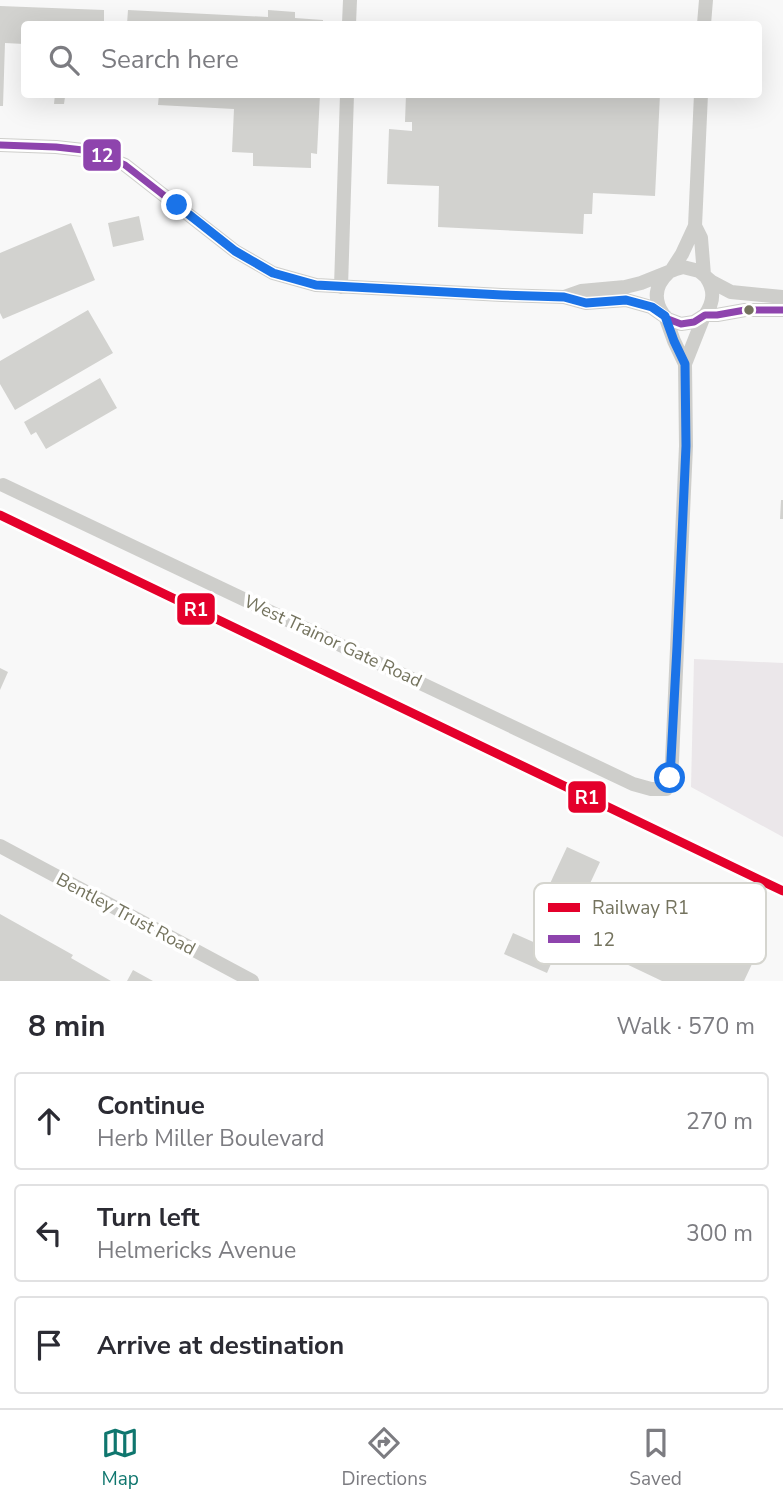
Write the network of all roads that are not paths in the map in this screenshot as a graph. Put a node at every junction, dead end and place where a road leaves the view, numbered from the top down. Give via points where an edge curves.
1 (350, 0) edge
2 (706, 0) edge
3 (349, 21) edge
4 (704, 21) edge
5 (347, 98) edge
6 (701, 98) edge
7 (0, 145) edge
8 (695, 226) junction
9 (670, 272) junction
10 (704, 275) junction
11 (341, 287) junction
12 (564, 297) junction
13 (783, 297) edge
14 (783, 310) edge
15 (664, 315) junction
16 (705, 315) junction
17 (685, 364) junction
18 (3, 485) dead end
19 (0, 846) edge
20 (252, 981) edge

1 - 3 street
2 - 4 street
5 - 11 street
6 - 8 street
7 - 11 street via 92,151 125,165 235,251 273,273
8 - 9 street
8 - 10 street via 701,239
9 - 10 street via 683,267
9 - 12 street via 641,283
9 - 15 street via 659,282 656,295
10 - 13 street via 731,292
10 - 16 street via 713,295
11 - 12 street
12 - 15 street via 586,303 626,300
14 - 16 street
15 - 16 street via 687,324
15 - 17 street
16 - 17 street
17 - 18 street, West Trainor Gate Road via 686,446 672,761 666,789 633,784
19 - 20 street, Bentley Trust Road

